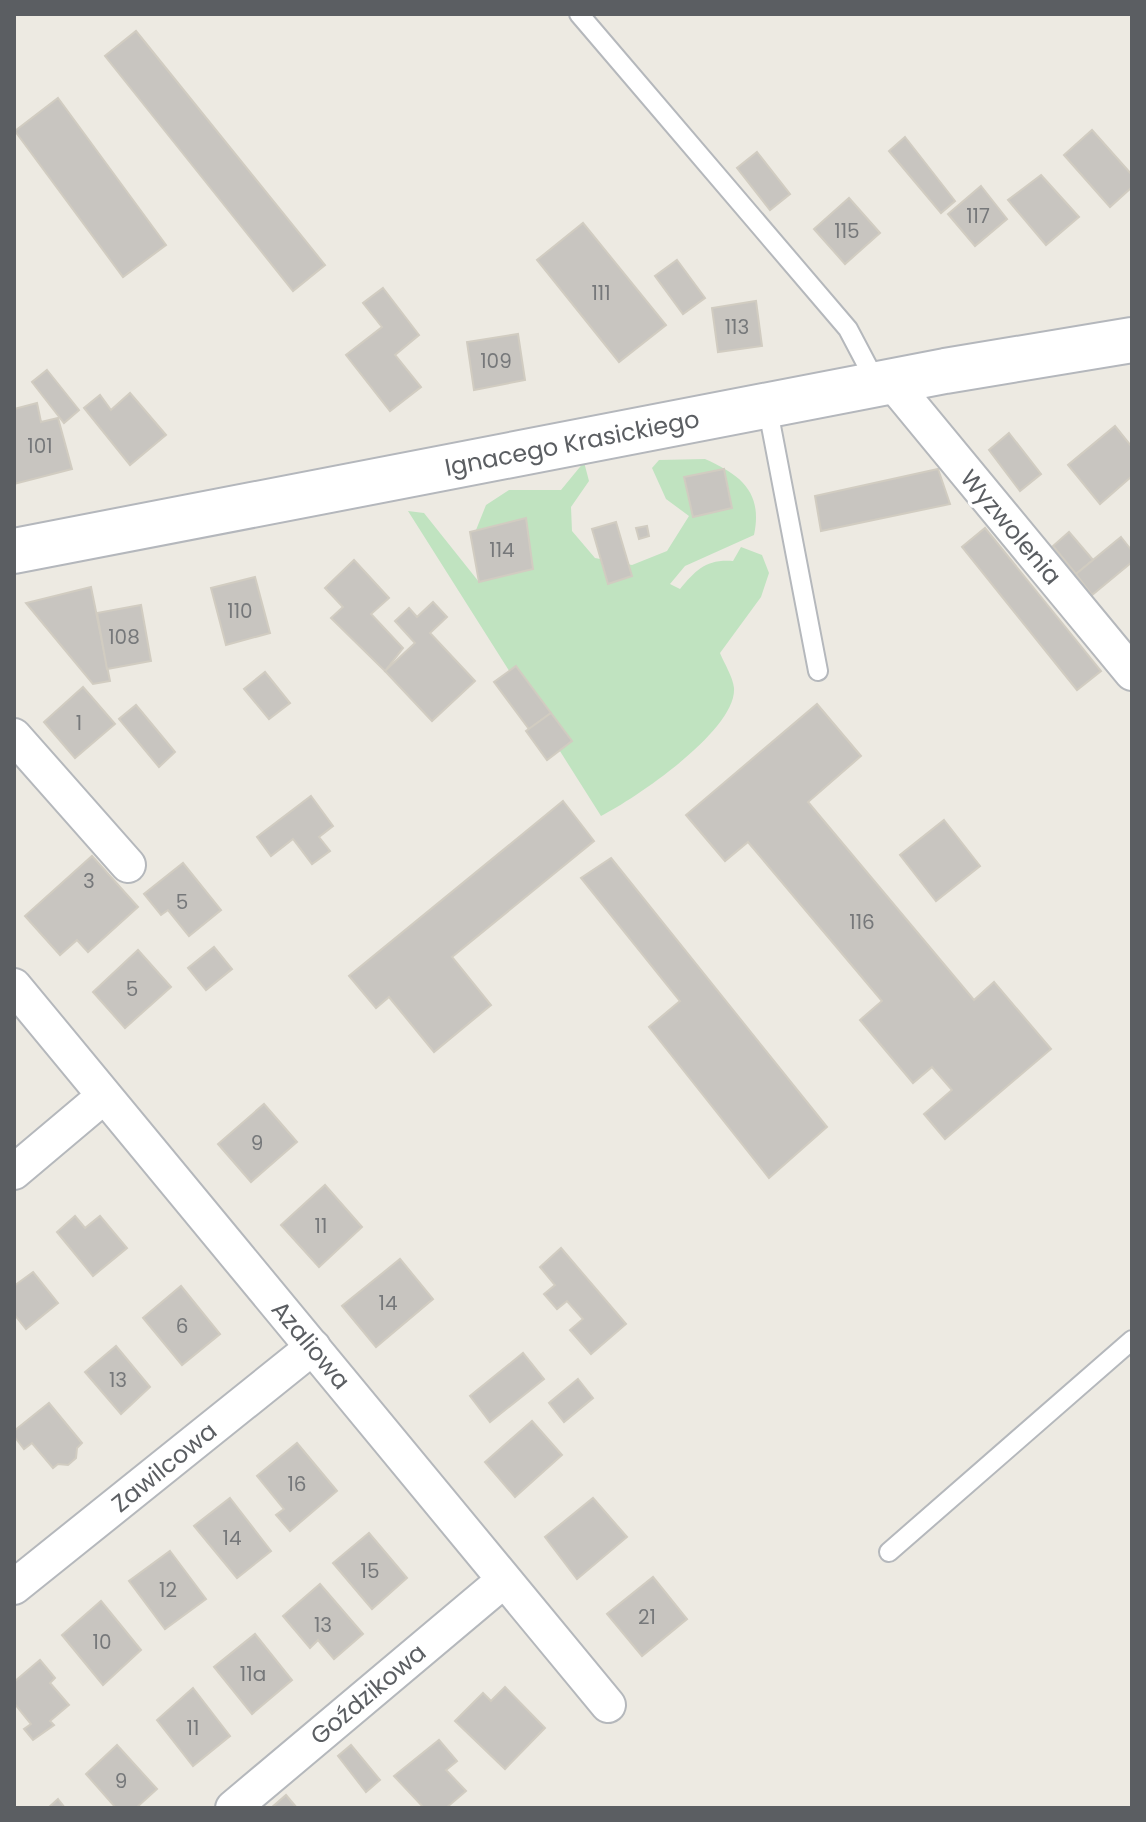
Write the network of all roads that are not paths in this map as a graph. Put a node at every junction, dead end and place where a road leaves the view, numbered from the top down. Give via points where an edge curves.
1 (579, 14) edge
2 (1132, 340) edge
3 (884, 382) junction
4 (767, 405) junction
5 (14, 551) edge
6 (818, 671) dead end
7 (1132, 673) edge
8 (14, 736) edge
9 (128, 865) dead end
10 (14, 986) edge
11 (103, 1097) junction
12 (14, 1172) edge
13 (1132, 1340) edge
14 (313, 1347) junction
15 (889, 1552) dead end
16 (503, 1581) junction
17 (14, 1587) edge
18 (608, 1705) dead end
19 (233, 1808) edge

1 - 3 lane via 848,329
2 - 3 street, Ignacego Krasickiego
3 - 4 street, Ignacego Krasickiego
3 - 7 street, Wyzwolenia
4 - 5 street, Ignacego Krasickiego
4 - 6 lane
8 - 9 street
10 - 11 street, Azaliowa
11 - 12 street
11 - 14 street, Azaliowa
13 - 15 lane
14 - 16 street, Azaliowa
14 - 17 street, Zawilcowa
16 - 18 street, Azaliowa
16 - 19 street, Goździkowa

